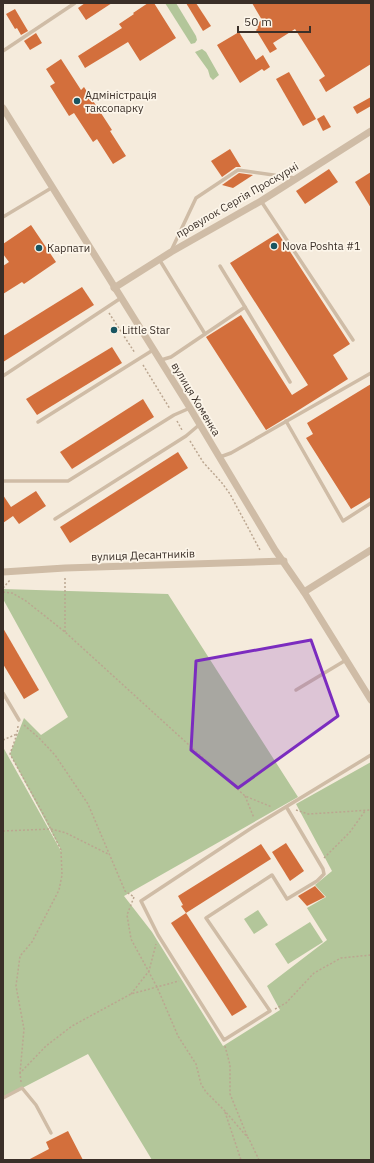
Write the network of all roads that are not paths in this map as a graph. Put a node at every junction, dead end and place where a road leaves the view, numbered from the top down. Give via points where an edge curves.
1 (75, 3) edge
2 (3, 51) edge
3 (3, 108) edge
4 (371, 131) edge
5 (297, 178) junction
6 (53, 187) junction
7 (261, 201) junction
8 (3, 217) edge
9 (171, 252) junction
10 (159, 259) junction
11 (220, 266) dead end
12 (114, 288) junction
13 (121, 298) junction
14 (245, 307) junction
15 (205, 334) junction
16 (353, 340) dead end
17 (153, 350) junction
18 (160, 360) junction
19 (371, 373) edge
20 (3, 376) edge
21 (290, 382) dead end
22 (190, 408) junction
23 (286, 421) junction
24 (38, 422) dead end
25 (200, 425) junction
26 (219, 457) junction
27 (3, 481) edge
28 (371, 503) edge
29 (55, 519) dead end
30 (371, 550) edge
31 (284, 561) junction
32 (3, 572) edge
33 (304, 592) junction
34 (347, 660) junction
35 (296, 690) dead end
36 (3, 693) edge
37 (371, 700) edge
38 (19, 720) road end
39 (371, 755) edge
40 (287, 808) junction
41 (3, 1098) edge
42 (51, 1133) dead end

1 - 2 lane
3 - 6 street, вулиця Хоменка
4 - 5 street, провулок Сергія Проскурні
5 - 7 street, провулок Сергія Проскурні
5 - 9 lane via 238,170 196,198
6 - 8 lane
6 - 12 street, вулиця Хоменка
7 - 9 street, провулок Сергія Проскурні
7 - 16 lane
9 - 10 street, провулок Сергія Проскурні
10 - 12 street, провулок Сергія Проскурні
10 - 15 lane
11 - 14 lane
12 - 13 street, вулиця Хоменка
13 - 17 street, вулиця Хоменка
13 - 20 lane
14 - 15 lane
14 - 21 lane
15 - 18 lane via 171,357
17 - 18 street, вулиця Хоменка
17 - 24 lane
18 - 22 street, вулиця Хоменка
19 - 23 lane
22 - 25 street, вулиця Хоменка
22 - 27 lane via 174,415 68,481
23 - 26 lane via 231,453
23 - 28 lane via 343,521
25 - 26 street, вулиця Хоменка
25 - 29 lane
26 - 31 street, вулиця Хоменка
30 - 33 street
31 - 32 street, вулиця Десантників
31 - 33 street, вулиця Хоменка
33 - 34 street, вулиця Хоменка
34 - 35 lane
34 - 37 street, вулиця Хоменка
36 - 38 lane
39 - 40 lane
40 - 40 lane via 253,827 141,900 158,935 224,1040 270,1011 206,918 272,875 287,899 324,874
41 - 42 lane via 22,1088 36,1105

